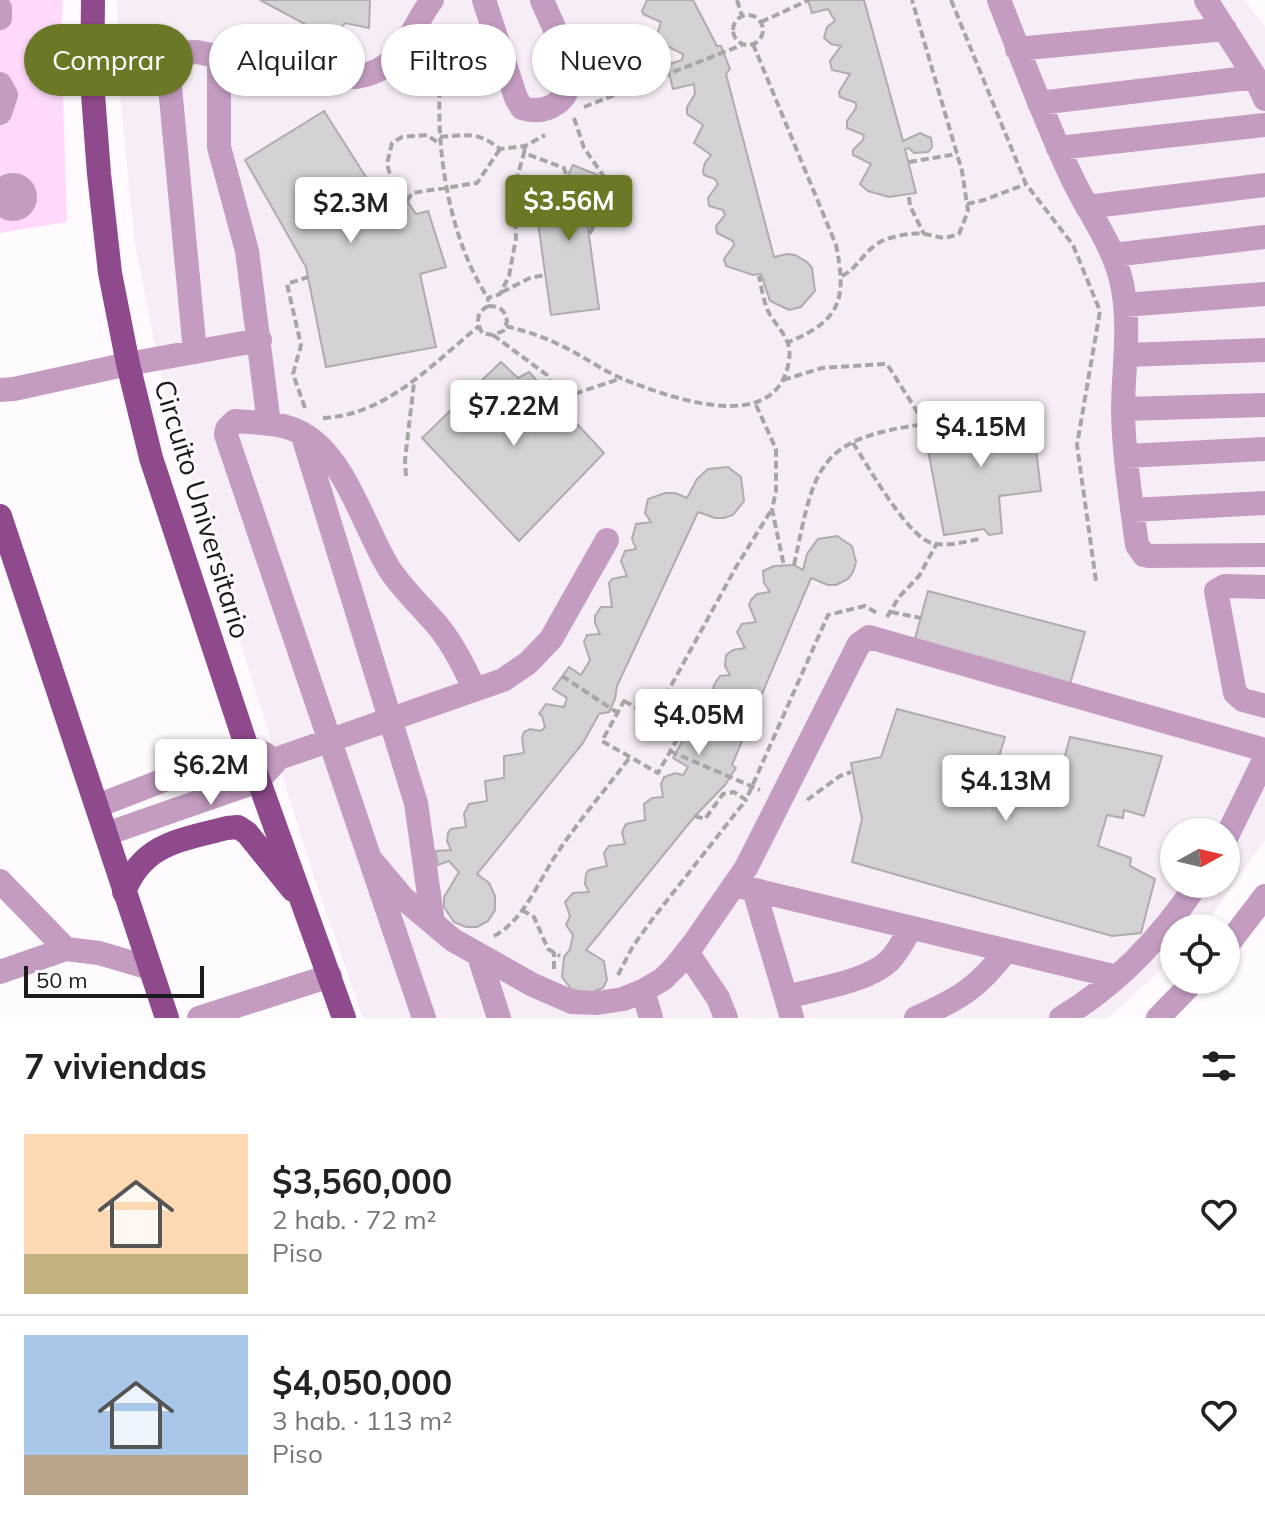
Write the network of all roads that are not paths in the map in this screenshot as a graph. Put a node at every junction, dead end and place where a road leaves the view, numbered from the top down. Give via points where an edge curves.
1 (93, 0) edge
2 (484, 0) edge
3 (542, 0) edge
4 (999, 0) edge
5 (1206, 0) edge
6 (427, 6) edge
7 (0, 8) edge
8 (0, 18) edge
9 (1225, 29) junction
10 (1017, 49) junction
11 (209, 54) edge
12 (365, 75) edge
13 (0, 84) edge
14 (1260, 88) edge
15 (219, 96) edge
16 (1039, 103) junction
17 (0, 113) edge
18 (1265, 125) edge
19 (1058, 148) junction
20 (1265, 185) edge
21 (1087, 207) junction
22 (1265, 237) edge
23 (1113, 255) junction
24 (1265, 294) edge
25 (1125, 305) junction
26 (260, 340) junction
27 (1265, 350) edge
28 (195, 352) junction
29 (1126, 355) junction
30 (128, 364) junction
31 (0, 390) edge
32 (1265, 405) edge
33 (1123, 409) junction
34 (269, 424) junction
35 (302, 433) junction
36 (1265, 449) edge
37 (1126, 456) junction
38 (1265, 503) edge
39 (1132, 510) junction
40 (0, 516) edge
41 (607, 540) dead end
42 (1265, 555) edge
43 (1265, 587) edge
44 (475, 690) junction
45 (1265, 706) edge
46 (390, 720) junction
47 (329, 741) junction
48 (247, 748) junction
49 (1265, 750) edge
50 (279, 758) junction
51 (1265, 758) edge
52 (258, 781) junction
53 (97, 806) junction
54 (1236, 818) edge
55 (106, 834) junction
56 (372, 861) junction
57 (0, 881) edge
58 (744, 888) junction
59 (124, 892) junction
60 (1265, 896) edge
61 (300, 898) junction
62 (1188, 898) edge
63 (433, 923) junction
64 (910, 929) junction
65 (1240, 929) edge
66 (66, 949) junction
67 (1006, 951) junction
68 (687, 952) junction
69 (479, 956) junction
70 (150, 968) junction
71 (0, 972) edge
72 (330, 976) junction
73 (1117, 977) junction
74 (643, 991) junction
75 (1181, 994) edge
76 (789, 1007) edge
77 (567, 1008) edge
78 (248, 1010) edge
79 (167, 1018) edge
80 (199, 1018) edge
81 (344, 1018) edge
82 (424, 1018) edge
83 (499, 1018) edge
84 (651, 1018) edge
85 (726, 1018) edge
86 (916, 1018) edge
87 (1061, 1018) edge
88 (1158, 1018) edge

1 - 30 main road, Circuito Universitario via 99,174 110,273
2 - 3 street via 516,98 522,108 539,111 563,99 570,84
4 - 10 street
5 - 9 street
6 - 12 street via 399,55
7 - 8 street
9 - 10 street
9 - 14 street
10 - 16 street
11 - 28 street via 185,51 168,66
13 - 17 street via 6,95
14 - 16 street
15 - 26 street via 219,147 245,240
16 - 19 street
18 - 19 street
19 - 21 street
20 - 21 street
21 - 23 street
22 - 23 street
23 - 25 street
24 - 25 street
25 - 29 street
26 - 28 street
26 - 34 street
27 - 29 street
28 - 30 street
29 - 33 street
30 - 31 street
30 - 48 main road, Circuito Universitario via 151,458
32 - 33 street
33 - 37 street
34 - 35 street
34 - 47 street via 235,421 226,435
35 - 44 street via 338,469 386,563 454,647
35 - 46 street
36 - 37 street
37 - 39 street
38 - 39 street
39 - 42 street via 1137,545 1144,555
40 - 53 main road
41 - 44 street via 540,652 503,680
43 - 45 street via 1225,586 1216,591 1235,693
44 - 46 street
46 - 47 street
46 - 63 street via 416,803
47 - 50 street
47 - 56 street
48 - 50 street
48 - 52 main road, Circuito Universitario
48 - 53 street
49 - 58 street via 882,628 859,644
50 - 52 street
51 - 54 street
52 - 55 street
52 - 61 main road, Circuito Universitario
53 - 55 main road
55 - 59 main road
56 - 63 street
56 - 82 street
57 - 66 street
58 - 64 street
58 - 68 street
58 - 76 street
59 - 61 main road via 140,861 163,847 238,827
59 - 70 main road
60 - 65 street
61 - 72 main road, Circuito Universitario
62 - 73 street via 1142,956
63 - 69 street
64 - 67 street
64 - 76 street via 878,969
66 - 70 street
66 - 71 street
67 - 73 street
67 - 86 street via 972,989
68 - 74 street via 663,979
68 - 85 street
69 - 77 street
69 - 83 street
70 - 79 main road
72 - 78 street
72 - 81 main road, Circuito Universitario
73 - 87 street
74 - 77 street via 623,999 572,1002
74 - 84 street
75 - 88 street
78 - 80 street

